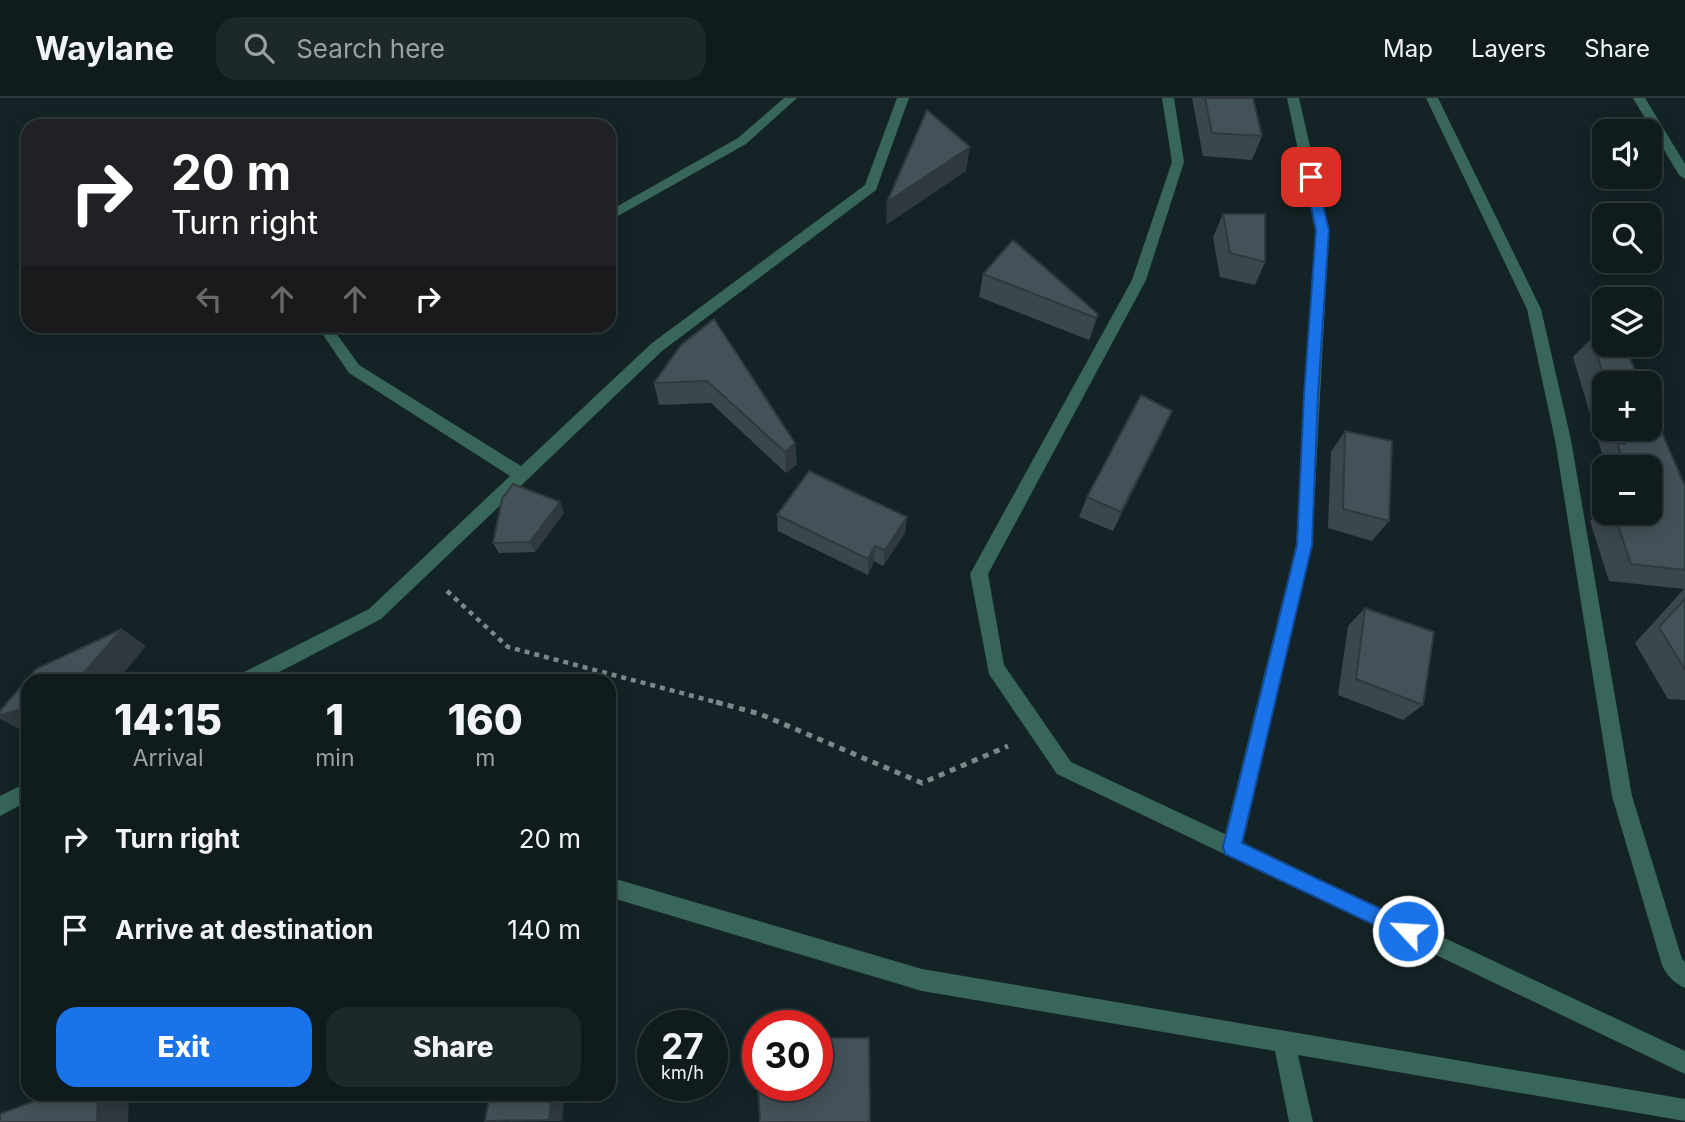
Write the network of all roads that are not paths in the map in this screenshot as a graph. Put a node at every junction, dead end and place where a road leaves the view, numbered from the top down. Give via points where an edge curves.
1 (791, 98) edge
2 (903, 98) edge
3 (1168, 98) edge
4 (1293, 98) edge
5 (1432, 98) edge
6 (1639, 98) edge
7 (1685, 175) edge
8 (616, 213) edge
9 (329, 333) edge
10 (522, 475) junction
11 (258, 674) edge
12 (1232, 847) junction
13 (616, 889) edge
14 (1685, 977) edge
15 (1284, 1043) junction
16 (1685, 1063) edge
17 (1685, 1110) edge
18 (1301, 1122) edge

1 - 8 street via 742,141
2 - 10 street via 871,187 657,347
3 - 12 street via 1178,162 1139,280 979,574 995,668 1064,768
4 - 12 street via 1322,230 1304,545
5 - 14 street via 1534,309 1563,440 1622,796 1673,965
6 - 7 street
9 - 10 street via 354,369
10 - 11 street via 374,614
12 - 16 street
13 - 15 street via 922,980
15 - 17 street
15 - 18 street

